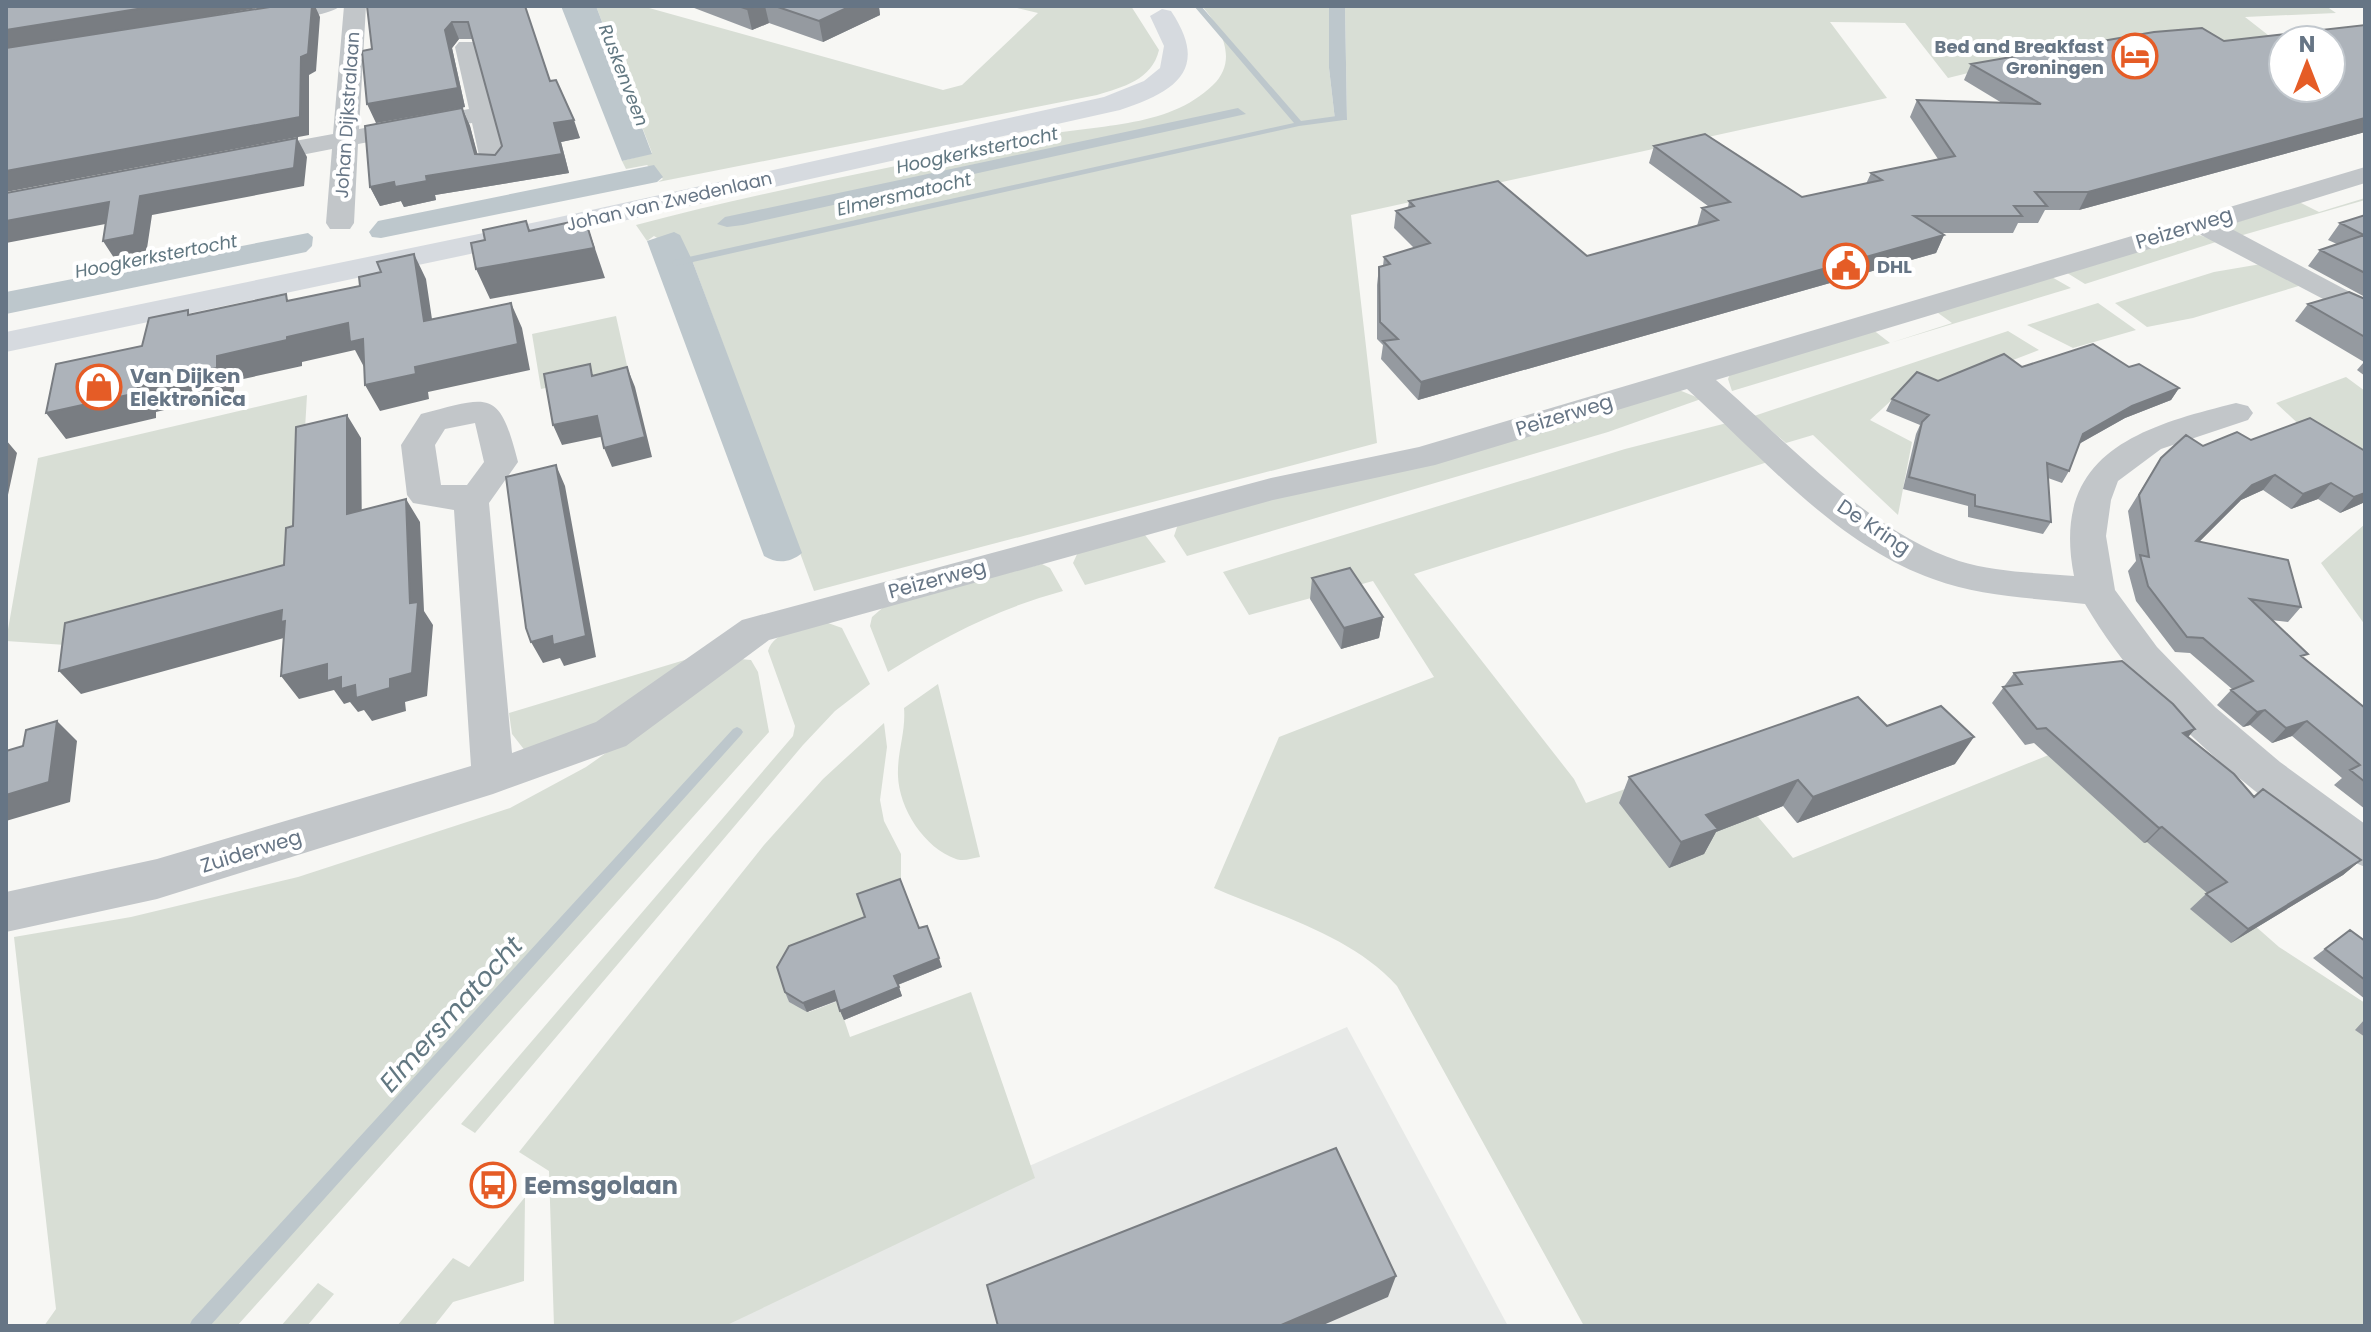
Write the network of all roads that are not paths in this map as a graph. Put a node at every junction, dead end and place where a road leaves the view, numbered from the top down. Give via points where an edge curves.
1 (329, 6) edge
2 (355, 6) edge
3 (1158, 11) edge
4 (237, 20) edge
5 (467, 47) edge
6 (480, 114) junction
7 (345, 139) junction
8 (222, 162) edge
9 (494, 165) edge
10 (2365, 175) edge
11 (340, 223) dead end
12 (2200, 223) junction
13 (2365, 312) edge
14 (6, 342) edge
15 (1692, 376) junction
16 (2236, 413) dead end
17 (471, 499) dead end
18 (2097, 592) junction
19 (756, 630) joint
20 (493, 777) junction
21 (2365, 848) edge
22 (6, 912) edge

1 - 4 street
2 - 7 street, Johan Dijkstralaan
3 - 14 main road, Johan van Zwedenlaan via 1188,33 1199,48 1199,65 1187,82 1161,99 1124,112 1049,120
5 - 6 street
6 - 7 street
6 - 9 street
7 - 8 street
7 - 11 street, Johan Dijkstralaan
10 - 12 street, Peizerweg
12 - 13 street
12 - 15 street, Peizerweg
15 - 18 street, De Kring via 1851,515 1930,564 1982,577
15 - 19 street, Peizerweg via 1423,457 1271,489
16 - 18 street via 2137,448 2104,474 2092,500 2086,542
17 - 20 street
18 - 21 street via 2138,653 2190,708
19 - 20 street, Zuiderweg via 611,734
20 - 22 street, Zuiderweg via 157,879

